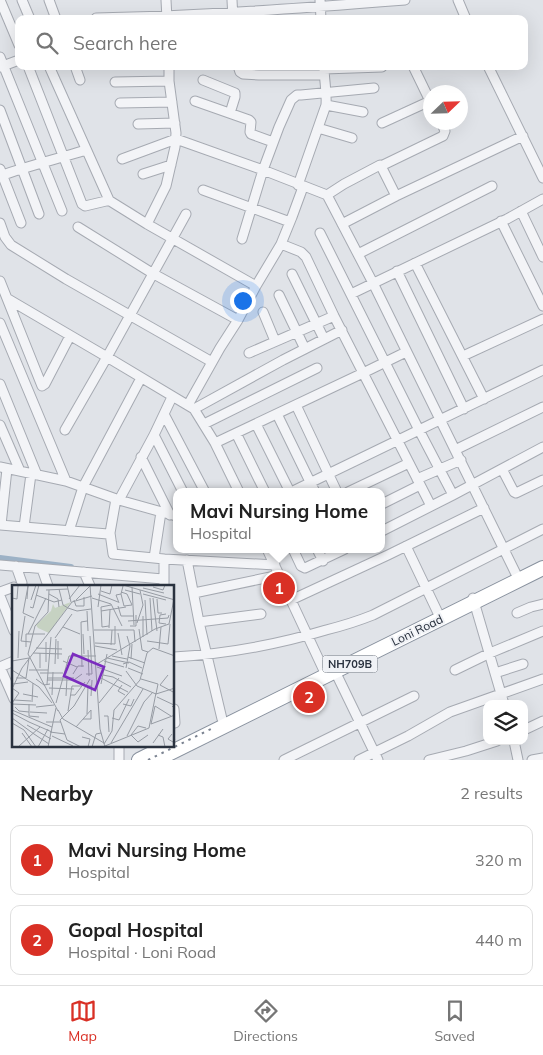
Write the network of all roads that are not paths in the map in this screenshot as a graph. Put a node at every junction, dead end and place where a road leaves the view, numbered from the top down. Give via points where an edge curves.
1 (0, 0) edge
2 (22, 0) edge
3 (52, 0) edge
4 (166, 0) edge
5 (232, 0) edge
6 (405, 0) edge
7 (458, 0) edge
8 (320, 3) edge
9 (28, 15) edge
10 (55, 15) edge
11 (167, 15) edge
12 (233, 15) edge
13 (464, 15) edge
14 (15, 36) edge
15 (15, 61) edge
16 (1, 64) edge
17 (30, 70) edge
18 (52, 70) edge
19 (76, 70) edge
20 (168, 70) edge
21 (239, 70) edge
22 (324, 70) edge
23 (416, 70) edge
24 (490, 70) edge
25 (80, 80) dead end
26 (203, 80) dead end
27 (169, 81) junction
28 (115, 82) dead end
29 (423, 86) edge
30 (374, 88) dead end
31 (327, 93) junction
32 (195, 101) dead end
33 (172, 102) junction
34 (120, 103) dead end
35 (423, 104) edge
36 (326, 105) junction
37 (0, 110) edge
38 (363, 112) dead end
39 (230, 114) junction
40 (174, 123) junction
41 (382, 123) dead end
42 (138, 124) dead end
43 (318, 128) junction
44 (445, 130) edge
45 (522, 136) junction
46 (352, 138) dead end
47 (176, 139) junction
48 (274, 142) junction
49 (86, 150) junction
50 (64, 157) junction
51 (122, 159) dead end
52 (43, 162) junction
53 (171, 166) junction
54 (381, 166) junction
55 (22, 168) junction
56 (263, 170) junction
57 (1, 173) edge
58 (143, 174) dead end
59 (543, 178) edge
60 (300, 186) junction
61 (492, 186) dead end
62 (203, 190) dead end
63 (327, 196) junction
64 (396, 196) junction
65 (543, 199) edge
66 (108, 200) junction
67 (252, 208) junction
68 (62, 211) dead end
69 (521, 211) junction
70 (39, 214) dead end
71 (186, 214) dead end
72 (290, 222) junction
73 (501, 222) junction
74 (0, 224) edge
75 (21, 224) dead end
76 (147, 224) junction
77 (342, 224) junction
78 (78, 228) dead end
79 (320, 233) dead end
80 (172, 238) junction
81 (242, 239) dead end
82 (281, 244) junction
83 (358, 254) junction
84 (543, 257) edge
85 (415, 263) junction
86 (397, 270) junction
87 (152, 273) junction
88 (292, 274) dead end
89 (0, 281) edge
90 (373, 283) junction
91 (256, 286) junction
92 (351, 294) junction
93 (279, 295) dead end
94 (8, 300) junction
95 (543, 306) edge
96 (263, 312) dead end
97 (129, 315) junction
98 (334, 316) junction
99 (543, 319) edge
100 (238, 320) junction
101 (0, 323) edge
102 (316, 323) junction
103 (342, 330) junction
104 (296, 332) junction
105 (70, 336) junction
106 (324, 339) junction
107 (275, 341) junction
108 (305, 349) junction
109 (406, 352) junction
110 (249, 353) dead end
111 (463, 356) junction
112 (107, 357) junction
113 (212, 362) junction
114 (385, 362) junction
115 (317, 368) dead end
116 (543, 370) edge
117 (363, 374) junction
118 (141, 378) junction
119 (0, 384) edge
120 (172, 397) junction
121 (484, 399) junction
122 (296, 405) junction
123 (191, 407) junction
124 (543, 408) edge
125 (464, 409) junction
126 (164, 414) junction
127 (277, 414) junction
128 (440, 420) junction
129 (204, 424) junction
130 (256, 424) junction
131 (0, 425) edge
132 (65, 430) dead end
133 (419, 430) junction
134 (236, 433) junction
135 (154, 434) junction
136 (397, 441) junction
137 (215, 442) junction
138 (543, 446) edge
139 (456, 450) junction
140 (142, 457) junction
141 (460, 460) junction
142 (408, 463) junction
143 (2, 467) edge
144 (439, 469) junction
145 (502, 469) junction
146 (20, 471) junction
147 (34, 474) junction
148 (328, 474) junction
149 (543, 480) edge
150 (66, 481) junction
151 (419, 482) junction
152 (310, 483) junction
153 (472, 485) junction
154 (82, 487) junction
155 (181, 488) edge
156 (203, 488) edge
157 (237, 488) edge
158 (263, 488) edge
159 (289, 488) edge
160 (299, 488) edge
161 (313, 488) edge
162 (335, 488) edge
163 (356, 488) edge
164 (452, 495) junction
165 (117, 499) junction
166 (385, 502) edge
167 (431, 506) junction
168 (484, 508) junction
169 (169, 515) edge
170 (0, 525) edge
171 (24, 527) junction
172 (385, 529) edge
173 (543, 529) edge
174 (69, 531) junction
175 (110, 533) junction
176 (406, 546) junction
177 (504, 549) junction
178 (269, 553) edge
179 (295, 553) edge
180 (319, 553) edge
181 (336, 553) edge
182 (159, 559) junction
183 (188, 560) junction
184 (322, 560) junction
185 (543, 560) edge
186 (0, 565) edge
187 (275, 565) junction
188 (16, 566) junction
189 (543, 568) edge
190 (42, 569) junction
191 (84, 572) junction
192 (516, 574) junction
193 (280, 575) junction
194 (164, 582) edge
195 (19, 585) edge
196 (48, 585) edge
197 (90, 585) edge
198 (427, 588) junction
199 (12, 589) edge
200 (194, 593) junction
201 (0, 594) edge
202 (473, 599) junction
203 (291, 600) junction
204 (543, 604) edge
205 (438, 613) junction
206 (261, 614) dead end
207 (517, 614) dead end
208 (199, 622) junction
209 (12, 625) edge
210 (543, 631) edge
211 (307, 636) junction
212 (490, 654) junction
213 (206, 656) junction
214 (175, 657) edge
215 (12, 662) edge
216 (523, 664) dead end
217 (329, 670) junction
218 (455, 670) dead end
219 (495, 674) junction
220 (543, 678) edge
221 (12, 694) edge
222 (501, 694) junction
223 (414, 696) dead end
224 (503, 700) edge
225 (222, 719) junction
226 (543, 722) edge
227 (360, 723) junction
228 (528, 728) edge
229 (175, 742) edge
230 (485, 745) edge
231 (515, 745) edge
232 (163, 748) edge
233 (376, 756) edge
234 (287, 759) edge
235 (139, 760) edge
236 (156, 760) edge
237 (359, 760) edge
238 (428, 760) edge
239 (518, 760) edge

1 - 14 street
2 - 9 street
3 - 10 street
4 - 11 street
5 - 12 street
6 - 8 street
7 - 13 street
8 - 12 street
15 - 16 street
16 - 52 street
17 - 50 street
18 - 49 street
19 - 25 street
20 - 27 street
21 - 22 street via 243,74 259,75
22 - 31 street
23 - 29 street
24 - 45 street
26 - 39 street via 235,93
27 - 28 street
27 - 33 street
30 - 31 street
31 - 36 street
31 - 48 street via 294,97
32 - 39 street
33 - 34 street
33 - 40 street
35 - 41 street
36 - 38 street
36 - 43 street
37 - 55 street
39 - 48 street via 250,121 252,135
40 - 42 street
40 - 47 street
43 - 46 street
43 - 60 street
44 - 54 street via 443,136
45 - 59 street
45 - 64 street
47 - 51 street
47 - 53 street
47 - 56 street
48 - 56 street
49 - 50 street
49 - 66 street
50 - 52 street
50 - 66 street via 82,204
52 - 55 street
52 - 68 street
53 - 58 street
53 - 76 street via 164,191
54 - 63 street
54 - 64 street
55 - 57 street
55 - 70 street
56 - 60 street
56 - 67 street
57 - 75 street
60 - 63 street
60 - 72 street
61 - 83 street
62 - 67 street
63 - 77 street
64 - 77 street
65 - 69 street
66 - 76 street
67 - 72 street
67 - 81 street
69 - 73 street
69 - 84 street
71 - 80 street
72 - 82 street
73 - 85 street
73 - 95 street
74 - 97 street via 11,245
76 - 80 street
77 - 83 street
78 - 87 street
79 - 92 street
80 - 87 street
80 - 91 street
82 - 91 street
82 - 98 street via 304,254
83 - 90 street
85 - 86 street
85 - 111 street
86 - 90 street
86 - 125 street
87 - 97 street
87 - 100 street
88 - 102 street
89 - 94 street
90 - 92 street
90 - 109 street
91 - 100 street
92 - 114 street
93 - 104 street
94 - 105 street
94 - 105 street via 42,386
96 - 107 street
97 - 112 street
97 - 113 street
98 - 102 street
98 - 103 street
99 - 111 street
100 - 113 street
101 - 150 street
102 - 104 street
102 - 106 street
103 - 106 street
103 - 117 street
104 - 107 street
104 - 108 street
105 - 112 street
106 - 108 street
107 - 110 street
108 - 123 street
109 - 114 street
109 - 128 street
111 - 121 street
112 - 118 street
112 - 132 street
113 - 123 street
114 - 117 street
114 - 133 street
115 - 129 street
116 - 121 street
117 - 122 street
117 - 136 street
118 - 120 street
118 - 154 street
119 - 147 street
120 - 123 street
120 - 126 street
121 - 125 street
122 - 127 street
122 - 148 street
123 - 129 street
124 - 139 street
125 - 128 street
126 - 135 street
126 - 156 street
127 - 130 street
127 - 152 street
128 - 133 street
128 - 139 street
129 - 137 street
130 - 134 street
130 - 159 street
131 - 146 street
133 - 136 street
133 - 144 street
134 - 137 street
134 - 158 street
135 - 140 street
135 - 155 street
136 - 142 street
136 - 148 street
137 - 157 street
138 - 145 street
139 - 141 street
140 - 165 street
140 - 169 street
141 - 144 street
141 - 153 street
142 - 151 street
142 - 163 street
143 - 146 street
143 - 170 street
144 - 151 street
144 - 164 street
145 - 149 street via 515,492
145 - 153 street
146 - 147 street
147 - 150 street
147 - 171 street
148 - 152 street
148 - 162 street
150 - 154 street
151 - 166 street
151 - 167 street
152 - 160 street
152 - 161 street
153 - 164 street
153 - 168 street
154 - 165 street
154 - 174 street
164 - 167 street
165 - 169 street
165 - 175 street
167 - 172 street
168 - 176 street
168 - 177 street
169 - 182 street
170 - 171 street
171 - 174 street
173 - 177 street
174 - 175 street
175 - 182 street via 113,554
176 - 198 street
176 - 203 street
177 - 192 street
177 - 198 street
178 - 187 street
179 - 184 street via 303,567
180 - 184 street
181 - 184 street
182 - 183 street
182 - 194 street
183 - 187 street
183 - 200 street
185 - 192 highway, Loni Road / NH709B
186 - 188 street
187 - 193 street
188 - 190 street
188 - 195 street
189 - 202 highway, Loni Road / NH709B
190 - 191 street
190 - 196 street
191 - 194 street
191 - 197 street
192 - 202 highway, Loni Road / NH709B
193 - 200 street
193 - 203 street
198 - 205 street
198 - 211 street via 365,618
199 - 201 street
200 - 208 street
201 - 209 street
202 - 205 highway, Loni Road / NH709B
202 - 212 street
202 - 217 highway, Loni Road / NH709B
203 - 211 street
204 - 207 street
205 - 217 highway, Loni Road / NH709B
206 - 208 street
208 - 213 street
210 - 212 street
211 - 213 street
211 - 217 street
212 - 218 street
212 - 219 street
213 - 214 street
213 - 225 street
215 - 221 street via 0,667
216 - 219 street
217 - 225 highway, Loni Road / NH709B
217 - 227 street
217 - 236 highway, Loni Road / NH709B
219 - 222 street
220 - 222 street
222 - 224 street
222 - 233 street via 450,712
223 - 227 street
225 - 229 highway, Loni Road / NH709B
226 - 228 street
227 - 233 street
227 - 234 street
230 - 238 street
231 - 239 street
232 - 235 highway
233 - 237 street

